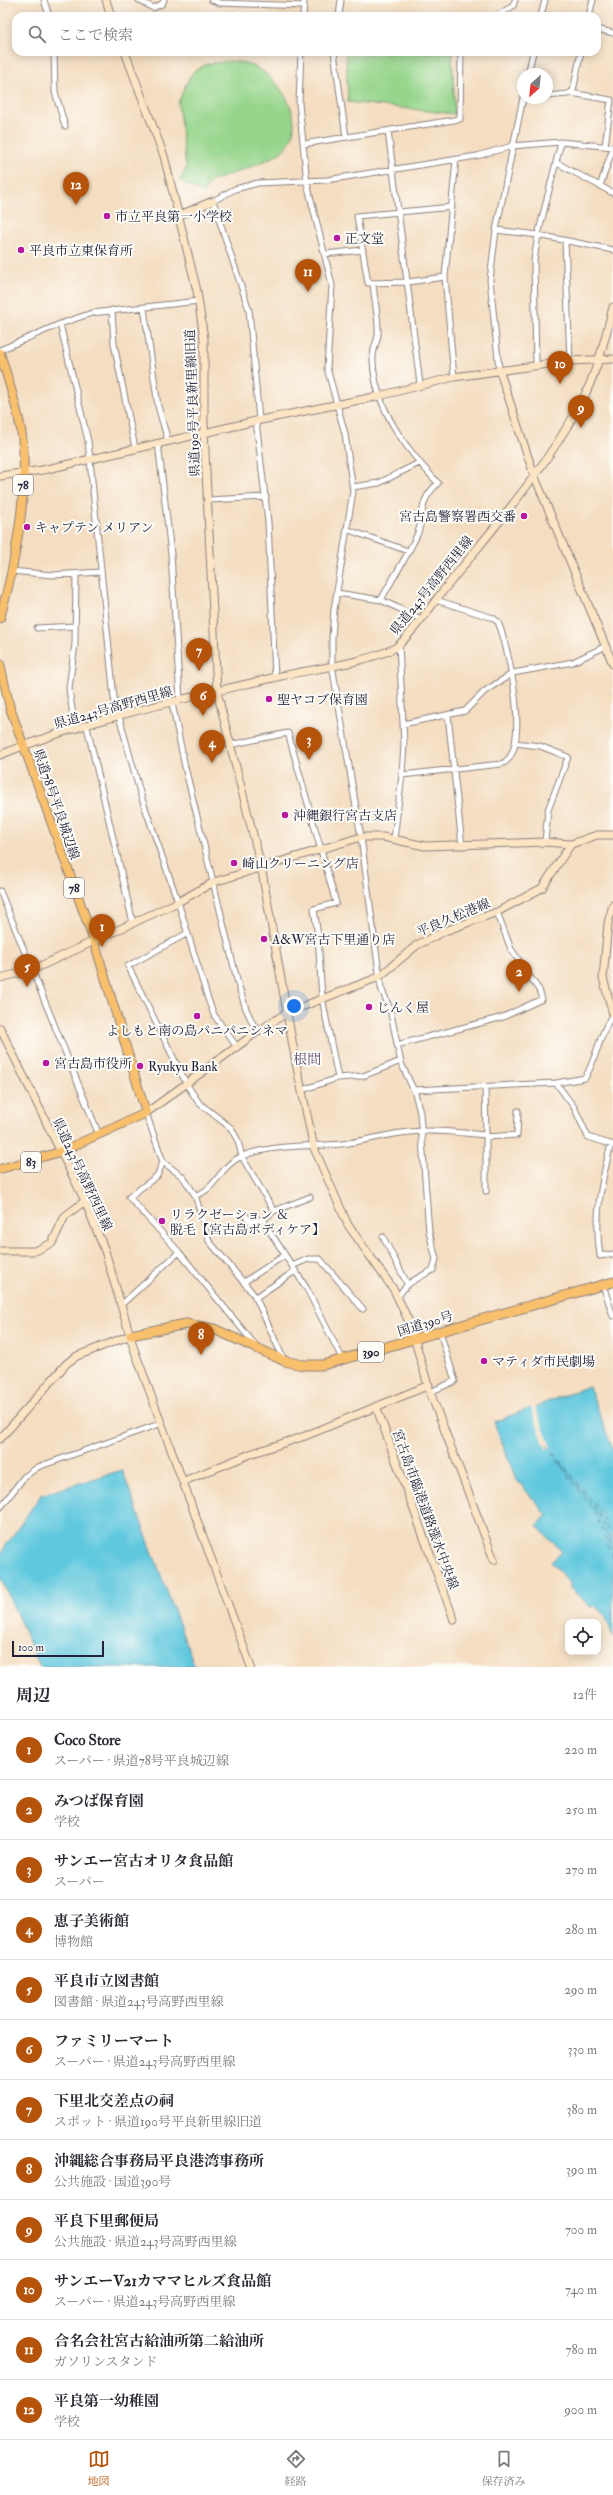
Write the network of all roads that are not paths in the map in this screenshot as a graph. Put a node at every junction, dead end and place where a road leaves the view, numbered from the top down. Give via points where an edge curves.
1 (44, 0) edge
2 (106, 0) edge
3 (139, 0) edge
4 (164, 0) edge
5 (212, 0) edge
6 (340, 0) edge
7 (515, 0) edge
8 (545, 0) edge
9 (593, 0) edge
10 (304, 3) edge
11 (48, 12) edge
12 (110, 12) edge
13 (338, 12) edge
14 (503, 12) edge
15 (542, 12) edge
16 (590, 12) edge
17 (601, 30) edge
18 (613, 32) edge
19 (54, 56) edge
20 (126, 56) edge
21 (301, 56) edge
22 (335, 56) edge
23 (461, 56) edge
24 (532, 56) edge
25 (580, 56) edge
26 (529, 68) edge
27 (571, 93) junction
28 (553, 95) edge
29 (522, 104) edge
30 (65, 126) dead end
31 (388, 131) junction
32 (346, 137) junction
33 (562, 142) junction
34 (303, 144) junction
35 (512, 146) junction
36 (606, 146) junction
37 (613, 147) edge
38 (456, 159) junction
39 (557, 163) junction
40 (394, 168) junction
41 (307, 182) junction
42 (600, 186) junction
43 (613, 193) edge
44 (213, 201) junction
45 (452, 207) junction
46 (400, 212) junction
47 (180, 215) junction
48 (496, 230) junction
49 (538, 235) junction
50 (565, 241) junction
51 (362, 250) junction
52 (613, 250) edge
53 (326, 254) junction
54 (445, 277) junction
55 (408, 282) junction
56 (373, 283) junction
57 (199, 301) junction
58 (613, 307) edge
59 (144, 308) junction
60 (112, 310) junction
61 (60, 324) junction
62 (0, 350) edge
63 (0, 353) edge
64 (599, 359) junction
65 (613, 359) edge
66 (570, 361) junction
67 (536, 365) junction
68 (499, 369) junction
69 (454, 377) junction
70 (420, 384) junction
71 (379, 396) junction
72 (337, 404) junction
73 (257, 420) junction
74 (204, 432) junction
75 (168, 441) junction
76 (158, 443) junction
77 (135, 448) junction
78 (90, 458) junction
79 (419, 463) junction
80 (24, 473) junction
81 (0, 476) edge
82 (534, 476) junction
83 (353, 487) junction
84 (266, 497) junction
85 (208, 500) junction
86 (346, 529) junction
87 (408, 551) junction
88 (11, 571) junction
89 (101, 572) junction
90 (76, 574) junction
91 (337, 593) junction
92 (381, 600) junction
93 (436, 600) junction
94 (0, 618) edge
95 (421, 619) junction
96 (75, 626) junction
97 (37, 628) dead end
98 (399, 644) junction
99 (606, 646) junction
100 (0, 664) edge
101 (613, 664) edge
102 (332, 665) junction
103 (514, 673) junction
104 (275, 678) junction
105 (217, 692) junction
106 (180, 700) junction
107 (172, 703) junction
108 (448, 715) junction
109 (118, 717) junction
110 (403, 724) junction
111 (87, 727) junction
112 (75, 730) junction
113 (515, 743) junction
114 (24, 745) junction
115 (229, 745) junction
116 (0, 755) edge
117 (455, 769) junction
118 (402, 775) junction
119 (613, 835) edge
120 (361, 838) junction
121 (394, 839) junction
122 (545, 842) junction
123 (571, 844) junction
124 (462, 846) junction
125 (321, 850) junction
126 (262, 866) junction
127 (214, 882) junction
128 (0, 891) edge
129 (178, 902) junction
130 (613, 904) edge
131 (498, 912) junction
132 (133, 923) junction
133 (186, 934) junction
134 (94, 941) junction
135 (32, 970) junction
136 (379, 977) junction
137 (0, 978) edge
138 (322, 998) junction
139 (288, 1012) junction
140 (613, 1014) edge
141 (0, 1028) edge
142 (257, 1032) junction
143 (397, 1045) junction
144 (237, 1047) junction
145 (401, 1061) junction
146 (338, 1078) junction
147 (556, 1083) junction
148 (187, 1085) junction
149 (485, 1087) junction
150 (302, 1090) junction
151 (414, 1090) junction
152 (518, 1111) dead end
153 (146, 1113) junction
154 (422, 1131) junction
155 (99, 1135) junction
156 (486, 1136) junction
157 (612, 1145) edge
158 (314, 1146) junction
159 (60, 1152) junction
160 (242, 1157) junction
161 (163, 1162) junction
162 (0, 1169) edge
163 (486, 1191) dead end
164 (195, 1196) junction
165 (310, 1197) dead end
166 (85, 1201) junction
167 (274, 1211) junction
168 (244, 1214) dead end
169 (264, 1219) junction
170 (384, 1237) dead end
171 (0, 1251) edge
172 (179, 1252) junction
173 (613, 1254) edge
174 (285, 1255) junction
175 (294, 1269) junction
176 (244, 1282) junction
177 (613, 1282) edge
178 (408, 1285) junction
179 (603, 1285) junction
180 (255, 1298) junction
181 (398, 1298) junction
182 (122, 1304) junction
183 (363, 1309) dead end
184 (613, 1316) edge
185 (440, 1332) junction
186 (131, 1335) junction
187 (415, 1340) junction
188 (258, 1348) junction
189 (285, 1361) junction
190 (343, 1361) junction
191 (430, 1388) junction
192 (376, 1406) junction
193 (162, 1423) junction
194 (0, 1439) edge
195 (184, 1481) junction
196 (0, 1508) edge
197 (494, 1560) dead end
198 (454, 1620) dead end
199 (251, 1667) edge

1 - 11 street
2 - 12 street
3 - 4 street via 153,8 162,4
5 - 10 street via 220,3
6 - 13 street
7 - 14 street via 513,6
8 - 15 street
9 - 16 street
17 - 18 street
19 - 30 street via 56,92
20 - 47 street, 県道190号平良新里線旧道 via 164,156
21 - 34 street via 300,103
22 - 32 street
23 - 31 street via 460,119
24 - 26 street
25 - 27 street
27 - 28 street
27 - 36 street via 611,100
29 - 35 street
31 - 32 street
31 - 40 street
32 - 34 street
33 - 35 street
33 - 36 street
33 - 39 street
34 - 41 street
35 - 38 street
35 - 48 street
36 - 37 street
37 - 42 street
38 - 40 street
38 - 45 street
39 - 42 street
39 - 49 street
40 - 41 street
40 - 46 street
41 - 44 street via 258,183 235,189
41 - 53 street
42 - 43 street
44 - 47 street
44 - 73 street via 248,310
45 - 46 street
45 - 54 street
46 - 51 street via 357,216
46 - 55 street
47 - 57 street, 県道190号平良新里線旧道
48 - 49 street
48 - 68 street via 490,280
49 - 50 street
49 - 67 street via 534,261
50 - 52 street
50 - 66 street
51 - 53 street
51 - 56 street via 368,283
53 - 72 street via 332,296 326,358
54 - 55 street
54 - 69 street
55 - 56 street
55 - 70 street
56 - 71 street via 378,336 373,347 373,362
57 - 59 street
57 - 74 street, 県道190号平良新里線旧道 via 204,339
58 - 64 street, 県道243号高野西里線
59 - 60 street
59 - 75 street via 158,406
60 - 61 street via 92,313
60 - 77 street via 114,344
61 - 62 street
61 - 78 street
63 - 80 main road, 78 via 19,419
64 - 65 street
64 - 66 street
64 - 82 street, 県道243号高野西里線 via 583,399
66 - 67 street
67 - 68 street
68 - 69 street
68 - 82 street
69 - 70 street
70 - 71 street
71 - 72 street
71 - 79 street via 400,438
72 - 73 street
72 - 83 street via 345,434
73 - 74 street
73 - 84 street
74 - 75 street
74 - 85 street, 県道190号平良新里線旧道
75 - 76 street
76 - 77 street
76 - 106 street via 171,554
77 - 78 street
78 - 80 street
78 - 89 street
79 - 83 street via 379,482
79 - 87 street via 438,483 423,502 422,521
80 - 81 street
80 - 88 main road, 78
82 - 93 street, 県道243号高野西里線
82 - 99 street
83 - 86 street
84 - 85 street
84 - 104 street
85 - 105 street, 県道190号平良新里線旧道
86 - 87 street
86 - 91 street
87 - 92 street
88 - 90 street via 53,575
88 - 94 main road, 78
89 - 90 street
89 - 109 street via 111,681
90 - 96 street
91 - 92 street
91 - 102 street
92 - 95 street
93 - 95 street, 県道243号高野西里線
93 - 103 street via 493,618 498,622
95 - 98 street, 県道243号高野西里線
96 - 97 street
96 - 112 street via 69,688
98 - 102 street, 県道243号高野西里線 via 396,648 380,654
98 - 110 street
99 - 101 street
99 - 103 street via 573,662
100 - 114 main road, 県道78号平良城辺線 / 78 via 10,708
102 - 104 street, 県道243号高野西里線
102 - 120 street
103 - 108 street via 485,691 465,711
103 - 113 street
104 - 105 street, 県道243号高野西里線
105 - 106 street, 県道243号高野西里線
105 - 115 street, 県道190号平良新里線旧道
106 - 107 street, 県道243号高野西里線
107 - 109 street, 県道243号高野西里線
107 - 127 street
108 - 110 street
108 - 117 street
109 - 111 street, 県道243号高野西里線
109 - 129 street via 141,796
110 - 118 street
111 - 112 street, 県道243号高野西里線
111 - 132 street
112 - 114 street, 県道243号高野西里線
113 - 117 street via 505,763
113 - 122 street via 540,746 568,757 548,810
114 - 116 street, 県道243号高野西里線
114 - 134 main road, 県道78号平良城辺線 / 78
115 - 125 street via 288,734
115 - 126 street, 県道190号平良新里線旧道
117 - 118 street
117 - 124 street
118 - 121 street
119 - 123 street via 597,835
120 - 121 street
120 - 125 street
120 - 136 street
121 - 124 street via 425,846
122 - 123 street
122 - 124 street
123 - 131 street, 平良久松港線 via 542,888
125 - 126 street
125 - 138 street via 336,903 314,909
126 - 127 street
126 - 139 street, 県道190号平良新里線旧道
127 - 129 street
127 - 142 street via 238,984
128 - 135 street
129 - 132 street
129 - 133 street
130 - 140 street via 608,923 604,978
131 - 136 street, 平良久松港線 via 445,931 417,945
131 - 143 street via 511,949 539,990 542,999 503,1016
132 - 134 street
133 - 144 street via 214,1014
133 - 148 street via 128,966
134 - 135 street
134 - 153 main road, 県道78号平良城辺線 / 78
135 - 137 street
135 - 155 street
136 - 138 street, 平良久松港線
136 - 143 street via 390,1009
138 - 139 street, 平良久松港線
138 - 146 street
139 - 142 street, 平良久松港線
139 - 150 street, 県道190号平良新里線旧道
140 - 147 street via 604,1027 585,1078
141 - 159 street, 県道243号高野西里線
142 - 144 street, 平良久松港線
143 - 145 street
144 - 148 street, 平良久松港線
145 - 146 street via 362,1076
145 - 151 street
146 - 150 street
147 - 149 street
147 - 157 street via 574,1107 588,1137
148 - 153 street, 平良久松港線
148 - 160 street via 199,1103 230,1128 238,1141
149 - 151 street
149 - 156 street
150 - 158 street, 県道190号平良新里線旧道
151 - 154 street
152 - 156 street via 517,1135
153 - 155 main road
153 - 161 street
154 - 156 street
154 - 158 street via 359,1142
154 - 178 street via 427,1220 436,1265 433,1270
155 - 159 main road
156 - 163 street
157 - 173 street via 599,1191 597,1233 600,1256
158 - 160 street via 269,1148
158 - 181 street, 県道190号平良新里線旧道 via 348,1225
159 - 162 main road, 83
159 - 166 street, 県道243号高野西里線
160 - 164 street via 217,1175 211,1187
160 - 167 street
161 - 164 street via 183,1177
161 - 172 street via 157,1176 130,1197
164 - 176 street via 209,1241
165 - 167 street
166 - 171 street via 65,1216 52,1244 35,1251
166 - 182 street, 県道243号高野西里線
167 - 169 street
168 - 169 street via 251,1222
169 - 174 street
170 - 178 street
172 - 182 street
172 - 188 street
174 - 175 street
174 - 176 street
175 - 180 street
175 - 183 street via 308,1259 320,1259
175 - 190 street via 307,1289
176 - 180 street
177 - 179 highway, 国道390号 / 390
178 - 181 street
179 - 184 street
179 - 185 highway, 国道390号 / 390
180 - 189 street
181 - 187 street, 県道190号平良新里線旧道
182 - 186 street, 県道243号高野西里線
185 - 187 highway, 国道390号 / 390
185 - 191 street via 455,1381
186 - 188 highway, 国道390号 / 390 via 186,1324 214,1329
186 - 193 street, 県道243号高野西里線
186 - 194 street via 77,1356 67,1363
187 - 190 highway, 国道390号 / 390
187 - 191 street, 県道190号平良新里線旧道
188 - 189 highway, 国道390号 / 390
189 - 190 highway, 国道390号 / 390 via 316,1365
191 - 192 street
191 - 197 street, 県道190号平良新里線旧道
192 - 195 street via 305,1436 253,1452
192 - 198 street, 宮古島市臨港道路漲水中央線
193 - 195 street, 県道243号高野西里線
193 - 196 street via 38,1467 24,1477
195 - 199 street, 県道243号高野西里線

